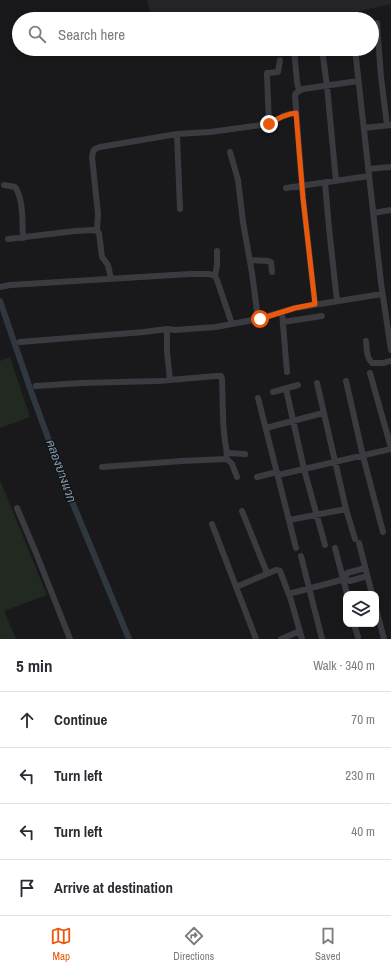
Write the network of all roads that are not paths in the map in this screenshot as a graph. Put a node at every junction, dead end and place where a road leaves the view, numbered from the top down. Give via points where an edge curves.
1 (379, 50) edge
2 (295, 56) edge
3 (323, 56) edge
4 (356, 56) edge
5 (280, 60) dead end
6 (358, 81) junction
7 (327, 86) junction
8 (300, 90) junction
9 (296, 113) junction
10 (269, 124) junction
11 (389, 125) edge
12 (364, 128) junction
13 (177, 134) junction
14 (230, 152) dead end
15 (391, 167) edge
16 (368, 169) junction
17 (369, 176) junction
18 (336, 181) junction
19 (325, 183) junction
20 (4, 185) dead end
21 (302, 186) junction
22 (286, 188) dead end
23 (180, 209) dead end
24 (391, 210) edge
25 (373, 213) junction
26 (97, 230) junction
27 (23, 238) junction
28 (8, 239) dead end
29 (217, 251) dead end
30 (250, 260) junction
31 (272, 272) dead end
32 (215, 276) junction
33 (111, 279) junction
34 (0, 287) edge
35 (382, 294) junction
36 (337, 301) junction
37 (315, 304) junction
38 (282, 312) junction
39 (322, 316) dead end
40 (258, 320) junction
41 (283, 322) junction
42 (232, 324) junction
43 (167, 329) junction
44 (366, 341) dead end
45 (20, 342) dead end
46 (391, 350) edge
47 (391, 361) edge
48 (287, 372) dead end
49 (370, 373) dead end
50 (170, 380) junction
51 (346, 381) dead end
52 (317, 383) dead end
53 (298, 385) dead end
54 (36, 386) dead end
55 (286, 389) junction
56 (273, 392) dead end
57 (258, 398) dead end
58 (323, 413) junction
59 (293, 422) junction
60 (266, 428) junction
61 (391, 448) edge
62 (245, 454) dead end
63 (227, 456) junction
64 (363, 456) junction
65 (335, 462) junction
66 (102, 467) dead end
67 (304, 469) junction
68 (277, 473) junction
69 (237, 477) dead end
70 (257, 477) dead end
71 (17, 508) dead end
72 (346, 509) junction
73 (242, 511) dead end
74 (317, 515) junction
75 (289, 520) junction
76 (212, 524) dead end
77 (384, 532) dead end
78 (325, 545) dead end
79 (296, 548) dead end
80 (335, 548) dead end
81 (301, 556) dead end
82 (365, 568) junction
83 (267, 574) junction
84 (368, 576) junction
85 (344, 579) junction
86 (236, 587) junction
87 (309, 588) junction
88 (346, 591) edge
89 (371, 591) edge
90 (292, 593) dead end
91 (379, 620) edge
92 (355, 627) edge
93 (300, 631) junction
94 (358, 637) dead end
95 (70, 639) edge
96 (256, 639) edge
97 (280, 639) edge
98 (302, 639) edge
99 (322, 639) edge
100 (384, 639) edge

1 - 11 street
2 - 8 street
3 - 7 street
4 - 6 street
5 - 10 street via 278,72 267,75
6 - 7 street
6 - 12 street
7 - 8 street
7 - 18 street
8 - 9 street via 295,96
9 - 10 street via 283,116
9 - 21 street
10 - 13 street
11 - 12 street
12 - 16 street
13 - 23 street
13 - 26 street via 95,149 92,157 98,214
14 - 30 street via 238,180
15 - 16 street
16 - 17 street
17 - 18 street
17 - 25 street
18 - 19 street
19 - 21 street
19 - 36 street
20 - 27 street via 16,187 19,192
21 - 22 street
21 - 37 street
24 - 25 street
25 - 35 street
26 - 27 street
26 - 33 street via 102,257 108,265
27 - 28 street
29 - 32 street
30 - 31 street via 271,262
30 - 40 street
32 - 33 street via 190,274
32 - 42 street
33 - 34 street
35 - 36 street
35 - 46 street
36 - 37 street
37 - 38 street
38 - 40 street
38 - 41 street
39 - 41 street
40 - 42 street
41 - 48 street
42 - 43 street
43 - 45 street
43 - 50 street
44 - 47 street via 367,356 372,363
49 - 61 street
50 - 54 street
50 - 63 street via 221,376
51 - 64 street
52 - 58 street
53 - 55 street
55 - 56 street
55 - 59 street
57 - 60 street
58 - 59 street
58 - 65 street
59 - 60 street
59 - 67 street
60 - 68 street
61 - 64 street
62 - 63 street
63 - 66 street via 221,460
63 - 69 street
64 - 65 street
64 - 77 street
65 - 67 street
65 - 72 street
67 - 68 street
67 - 74 street
68 - 70 street
68 - 75 street
71 - 95 street
72 - 74 street
72 - 82 street
73 - 83 street
74 - 75 street
74 - 78 street
75 - 79 street
76 - 86 street
80 - 85 street
81 - 87 street
82 - 84 street
82 - 85 street via 348,573
83 - 86 street
83 - 93 street via 280,571
84 - 85 street via 350,581
84 - 89 street
85 - 87 street
85 - 88 street
86 - 96 street
87 - 90 street
87 - 99 street
91 - 100 street
92 - 94 street
93 - 97 street
93 - 98 street

